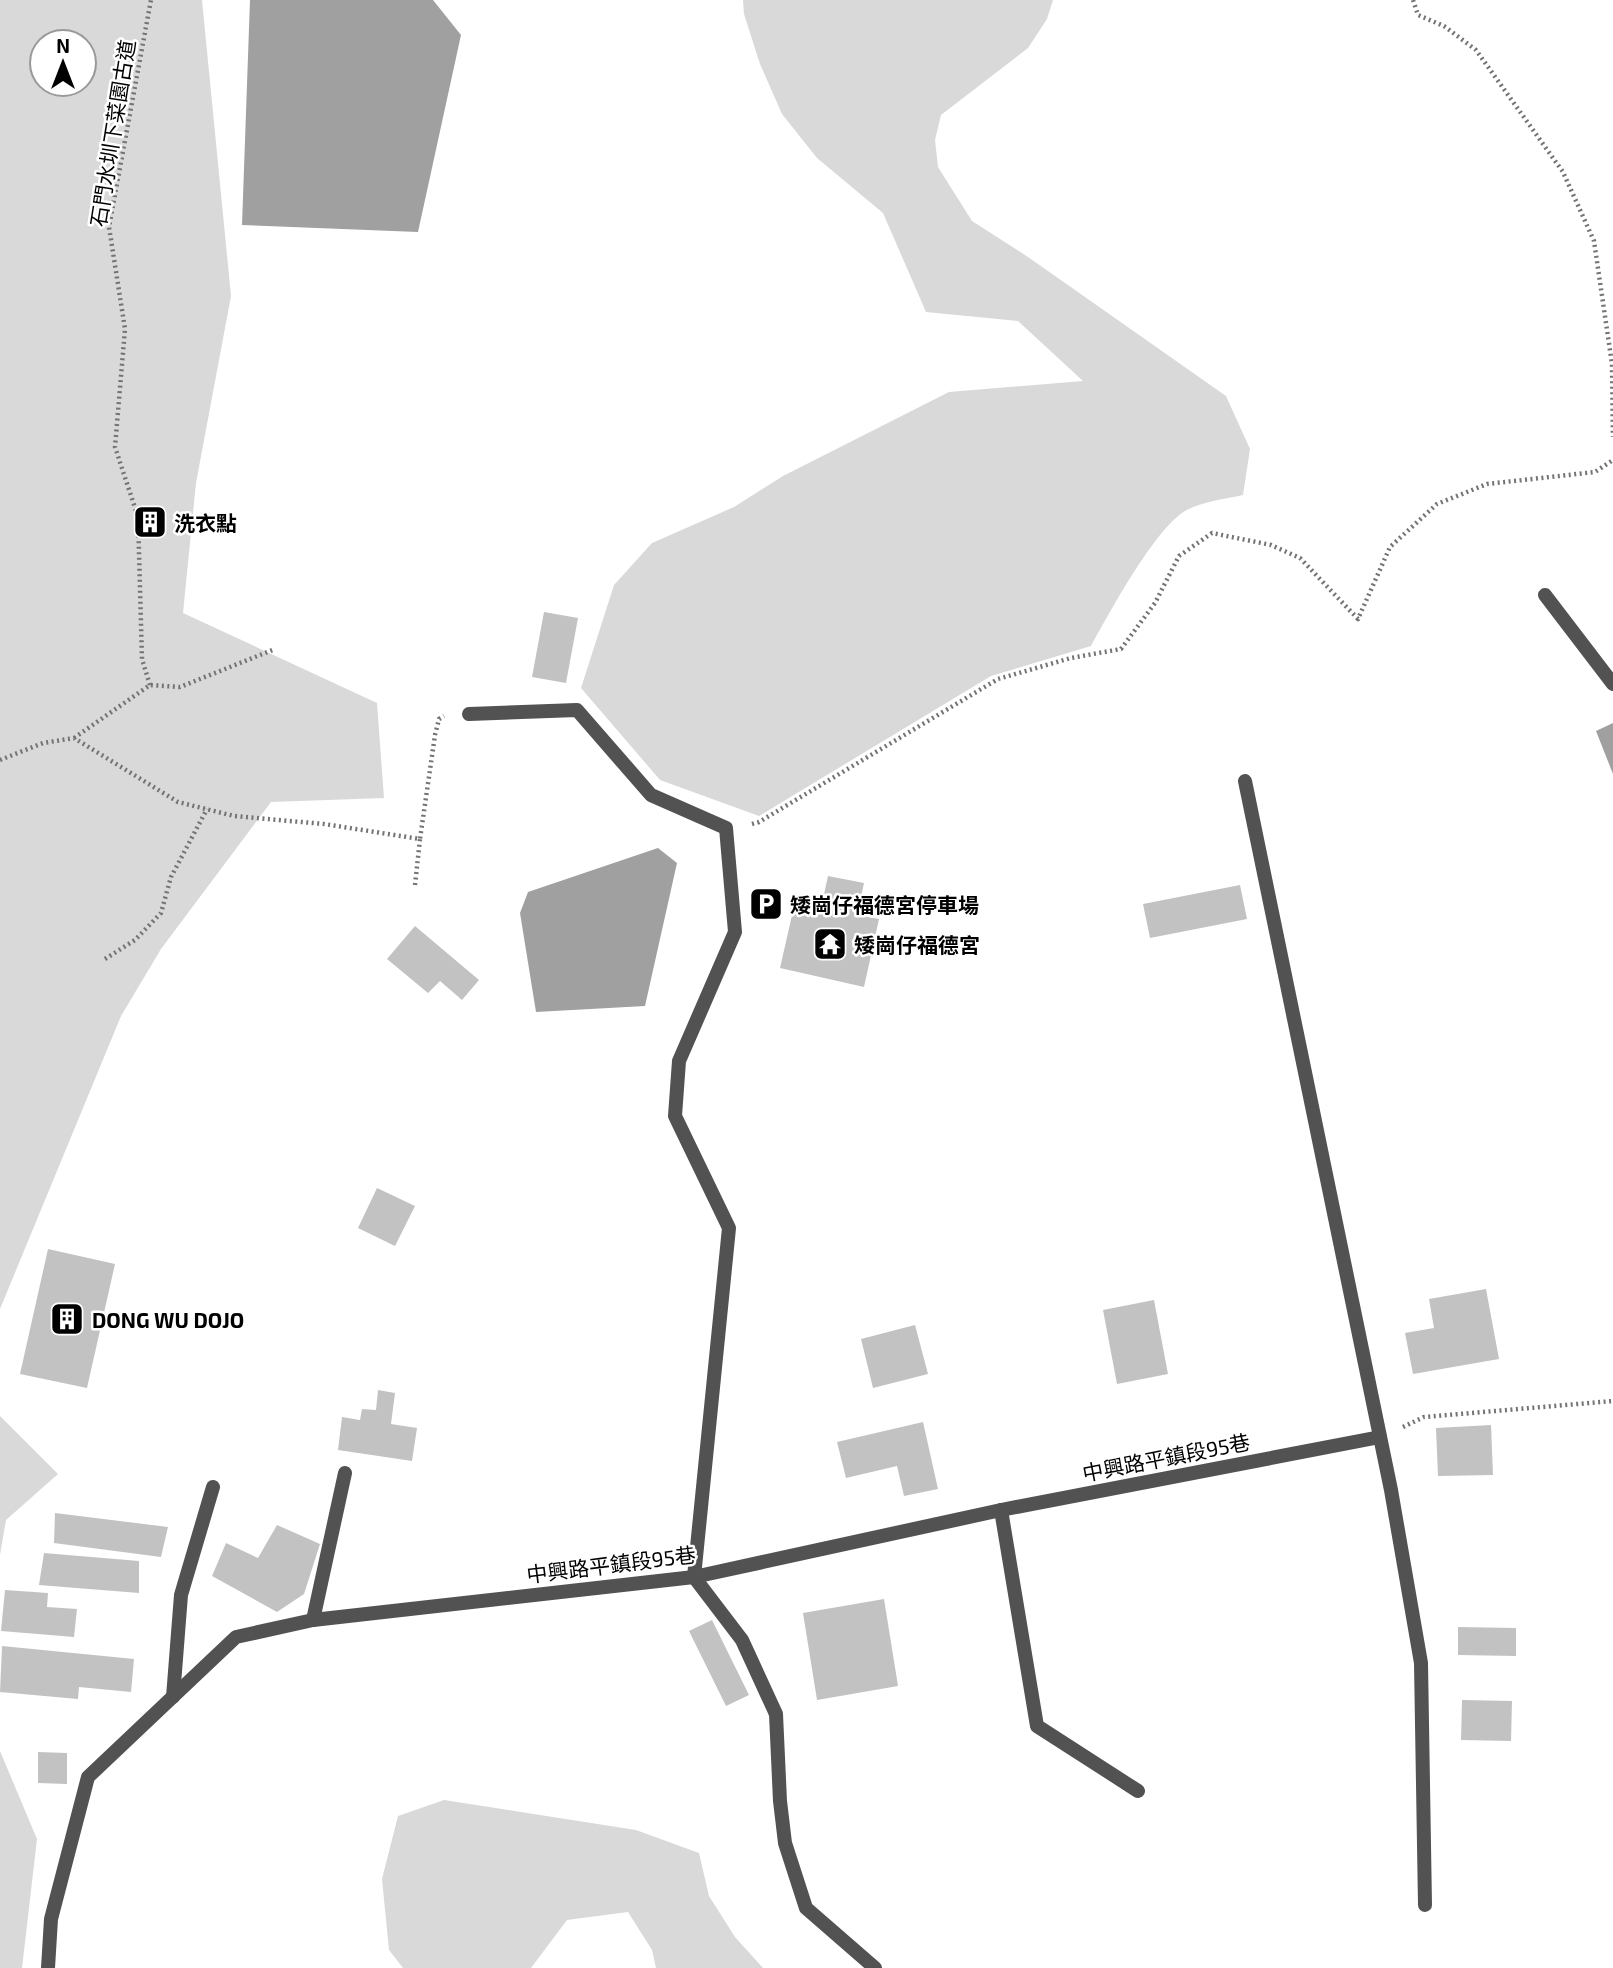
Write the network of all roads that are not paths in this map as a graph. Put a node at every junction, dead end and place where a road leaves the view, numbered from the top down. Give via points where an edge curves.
1 (1545, 595) dead end
2 (1613, 684) edge
3 (469, 714) road end
4 (1245, 781) dead end
5 (1380, 1437) junction
6 (345, 1473) dead end
7 (213, 1488) dead end
8 (1001, 1510) junction
9 (694, 1577) junction
10 (313, 1620) junction
11 (173, 1697) junction
12 (1138, 1791) dead end
13 (1425, 1905) dead end
14 (48, 1968) edge
15 (875, 1968) edge

1 - 2 street
3 - 9 street via 577,710 651,795 726,828 735,932 679,1061 675,1116 729,1228
4 - 5 street
5 - 8 street, 中興路平鎮段95巷
5 - 13 street via 1421,1663
6 - 10 street
7 - 11 street via 181,1595
8 - 9 street, 中興路平鎮段95巷
8 - 12 street via 1037,1726
9 - 10 street, 中興路平鎮段95巷
9 - 15 street via 742,1640 776,1714 785,1843 806,1908
10 - 11 street, 中興路平鎮段95巷 via 236,1637
11 - 14 street, 中興路平鎮段95巷 via 88,1777 51,1919

